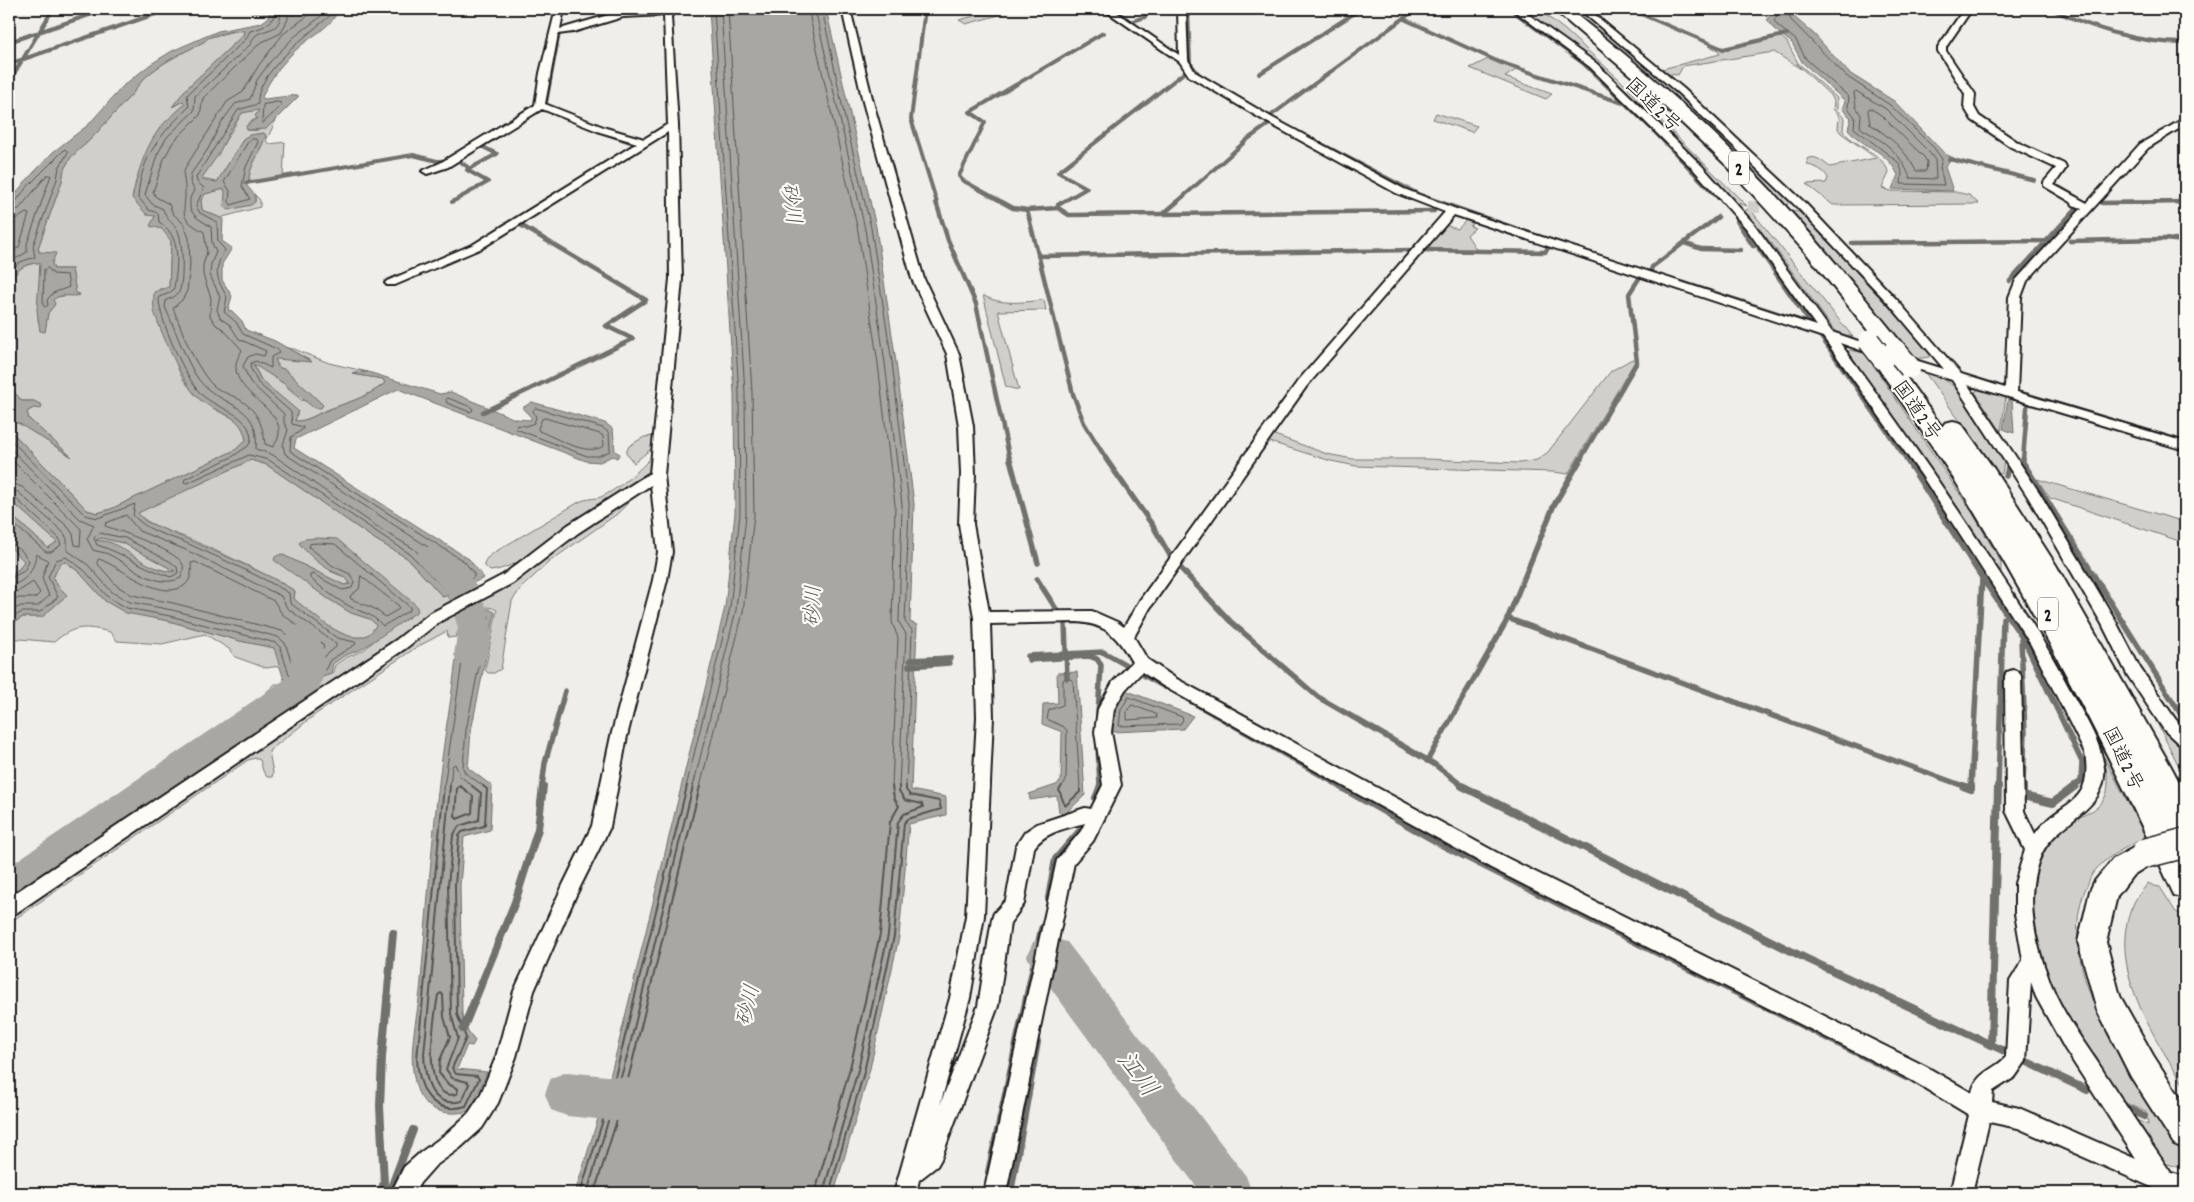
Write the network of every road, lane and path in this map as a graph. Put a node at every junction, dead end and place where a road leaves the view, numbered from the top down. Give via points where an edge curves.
1 (560, 9) edge
2 (846, 9) edge
3 (1107, 9) edge
4 (1182, 9) edge
5 (1550, 9) edge
6 (1560, 9) edge
7 (1583, 9) edge
8 (1968, 9) edge
9 (1527, 10) edge
10 (666, 11) edge
11 (558, 32) junction
12 (1580, 34) junction
13 (1184, 60) junction
14 (540, 106) junction
15 (2185, 121) edge
16 (673, 125) junction
17 (645, 142) junction
18 (427, 171) dead end
19 (2083, 205) junction
20 (1802, 206) junction
21 (1733, 207) junction
22 (1748, 207) tunnel mouth
23 (1785, 207) tunnel mouth
24 (1452, 211) junction
25 (390, 283) dead end
26 (1828, 335) junction
27 (1889, 354) junction
28 (1958, 378) junction
29 (2011, 395) junction
30 (2185, 446) edge
31 (657, 475) junction
32 (982, 618) junction
33 (1126, 637) junction
34 (1136, 667) junction
35 (2014, 676) dead end
36 (2185, 739) edge
37 (1095, 818) junction
38 (2185, 822) edge
39 (2185, 843) edge
40 (2034, 850) junction
41 (2185, 885) edge
42 (9, 907) edge
43 (2033, 962) junction
44 (1981, 1110) junction
45 (2185, 1132) edge
46 (910, 1174) junction
47 (2167, 1187) edge
48 (2185, 1188) edge
49 (402, 1193) edge
50 (904, 1193) edge
51 (995, 1193) edge
52 (1961, 1193) edge

1 - 11 street
2 - 32 street via 868,102 918,279 953,354 966,426 966,524
3 - 13 street
4 - 13 street
5 - 12 highway, 国道2号 / 2
6 - 27 highway, 国道2号 / 2 via 1674,106 1786,217 1833,272
7 - 20 street via 1681,91
8 - 19 street via 1942,51 1970,94 1970,113 2015,145 2060,166 2049,186 2065,192
9 - 12 highway
9 - 21 street via 1593,64
10 - 11 street via 622,14
10 - 16 street
11 - 14 street
12 - 27 highway, 国道2号 / 2 via 1716,164
13 - 24 street via 1192,74 1268,119 1400,191
14 - 17 street
14 - 18 street via 452,160
15 - 19 street via 2144,146
16 - 17 street
16 - 31 street via 676,279
17 - 25 street via 478,246
19 - 29 street via 2022,280 2015,297
20 - 23 street
20 - 28 street via 1893,302
21 - 22 street
21 - 26 street
24 - 26 street
24 - 33 street via 1302,384 1145,604
26 - 28 street
26 - 40 street via 1932,481 2037,642 2093,753 2096,771 2092,789 2083,802 2044,835
27 - 38 highway, 国道2号 / 2 via 2006,505 2131,718
27 - 41 highway, 国道2号 / 2 via 2043,606 2103,715
28 - 29 street
28 - 36 street via 2034,495 2109,622 2134,672 2170,726
29 - 30 street
31 - 42 street via 573,530 508,579 434,618 401,644
31 - 49 street via 665,552 619,736 601,827 524,992 506,1057 488,1103 453,1141 428,1158 412,1175
32 - 33 street via 1092,617
32 - 46 street via 986,717 976,916 960,998
33 - 34 street
34 - 37 street via 1119,686 1106,709 1103,732 1112,785
34 - 44 street via 1497,862 1918,1073
35 - 40 street via 2015,811
37 - 46 street via 1085,815 1043,829 1025,846 1015,904 1001,919 988,1006 930,1160
37 - 51 street via 1087,836 1066,860
39 - 45 main road, bridge via 2146,852 2123,867 2104,891 2092,942 2107,1000 2142,1066
40 - 43 street via 2024,883 2025,923
43 - 44 street via 2020,981 2016,1056 2008,1070 1986,1084
43 - 47 street via 2043,990 2072,1042
44 - 47 street via 2019,1118
44 - 52 street
46 - 50 street
47 - 48 street

